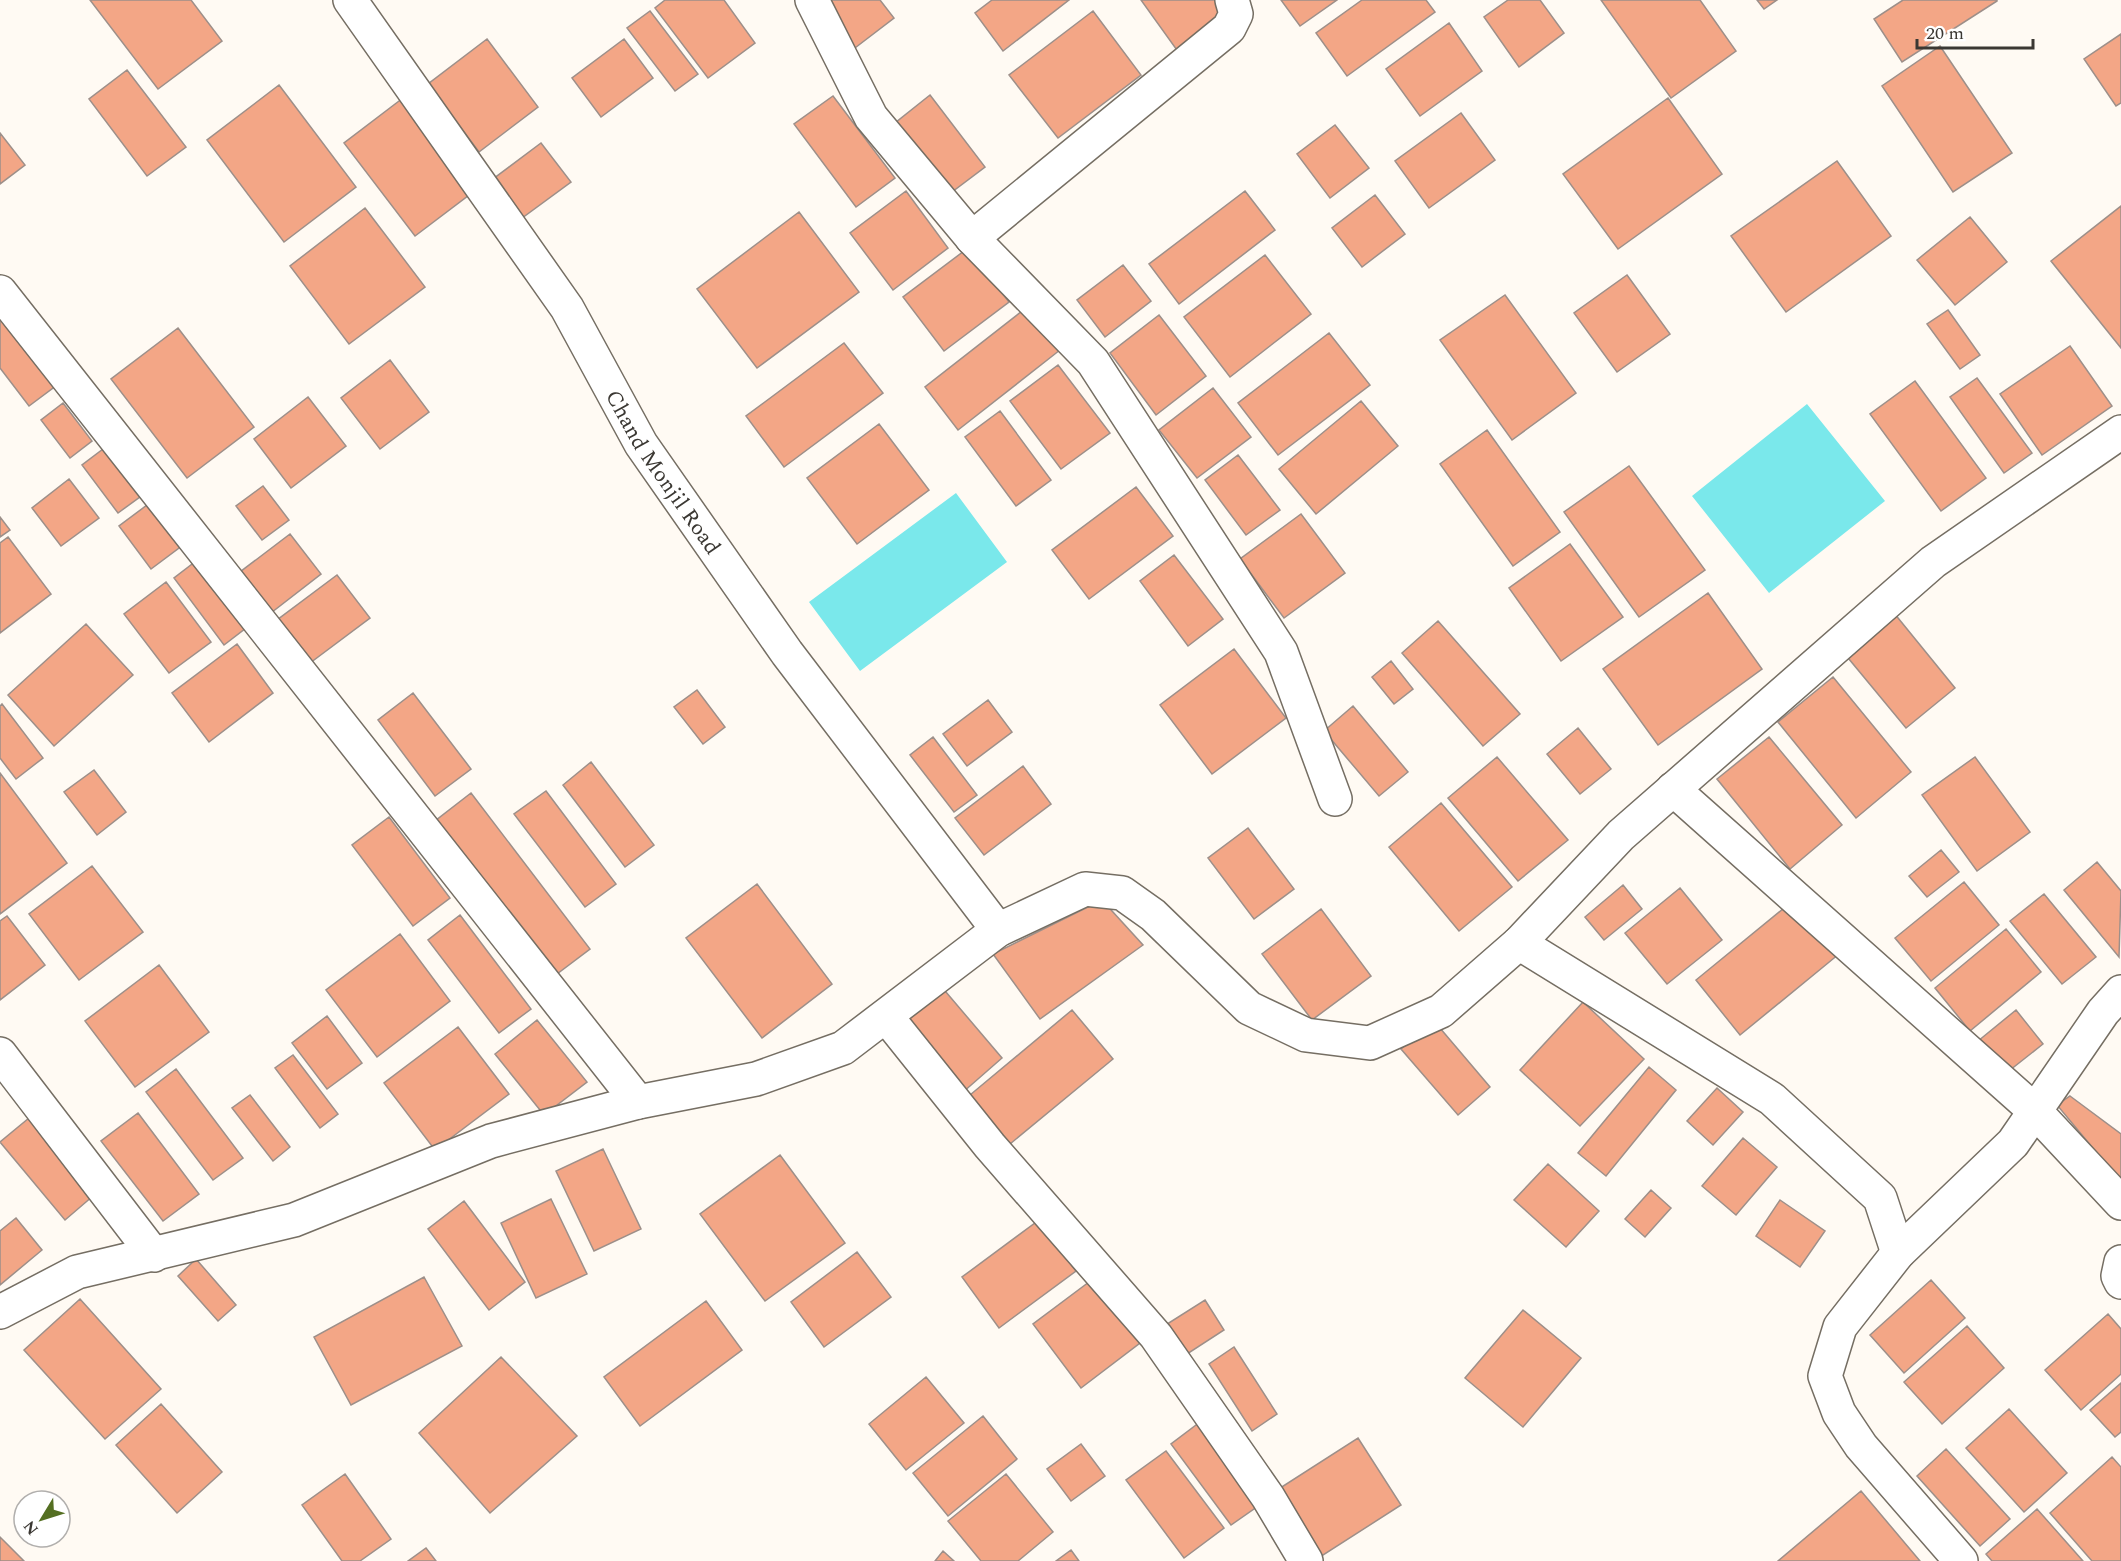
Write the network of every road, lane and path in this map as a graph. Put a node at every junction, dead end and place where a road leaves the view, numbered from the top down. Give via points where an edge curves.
1 (350, 0) edge
2 (812, 0) edge
3 (1232, 0) edge
4 (972, 238) junction
5 (0, 292) edge
6 (2121, 432) edge
7 (1673, 789) junction
8 (1335, 799) dead end
9 (998, 930) junction
10 (1519, 944) junction
11 (2121, 993) edge
12 (886, 1016) junction
13 (0, 1054) edge
14 (638, 1102) junction
15 (2035, 1111) junction
16 (2121, 1203) edge
17 (1898, 1253) junction
18 (154, 1255) junction
19 (2121, 1262) edge
20 (2121, 1282) edge
21 (0, 1312) edge
22 (1306, 1561) edge
23 (1961, 1561) edge

1 - 9 street, Chand Monjil Road via 567,308 641,444 780,644
2 - 4 street via 872,117
3 - 4 street via 1236,14 1229,28
4 - 8 street via 1093,362 1281,651
5 - 14 street
6 - 7 street via 1933,562
7 - 10 street via 1621,835
7 - 15 street
9 - 10 street via 1085,890 1122,893 1153,915 1249,1008 1306,1035 1370,1043 1442,1011
9 - 12 street
10 - 17 street via 1772,1100 1880,1198
11 - 15 street via 2103,1011
12 - 14 street via 843,1048 756,1079
12 - 22 street via 990,1146 1156,1336 1268,1497
13 - 18 street
14 - 18 street via 491,1140 294,1220
15 - 16 street
15 - 17 street via 2013,1143
17 - 23 street via 1840,1327 1825,1376 1839,1413 1861,1446
18 - 21 street via 76,1272
19 - 20 street

